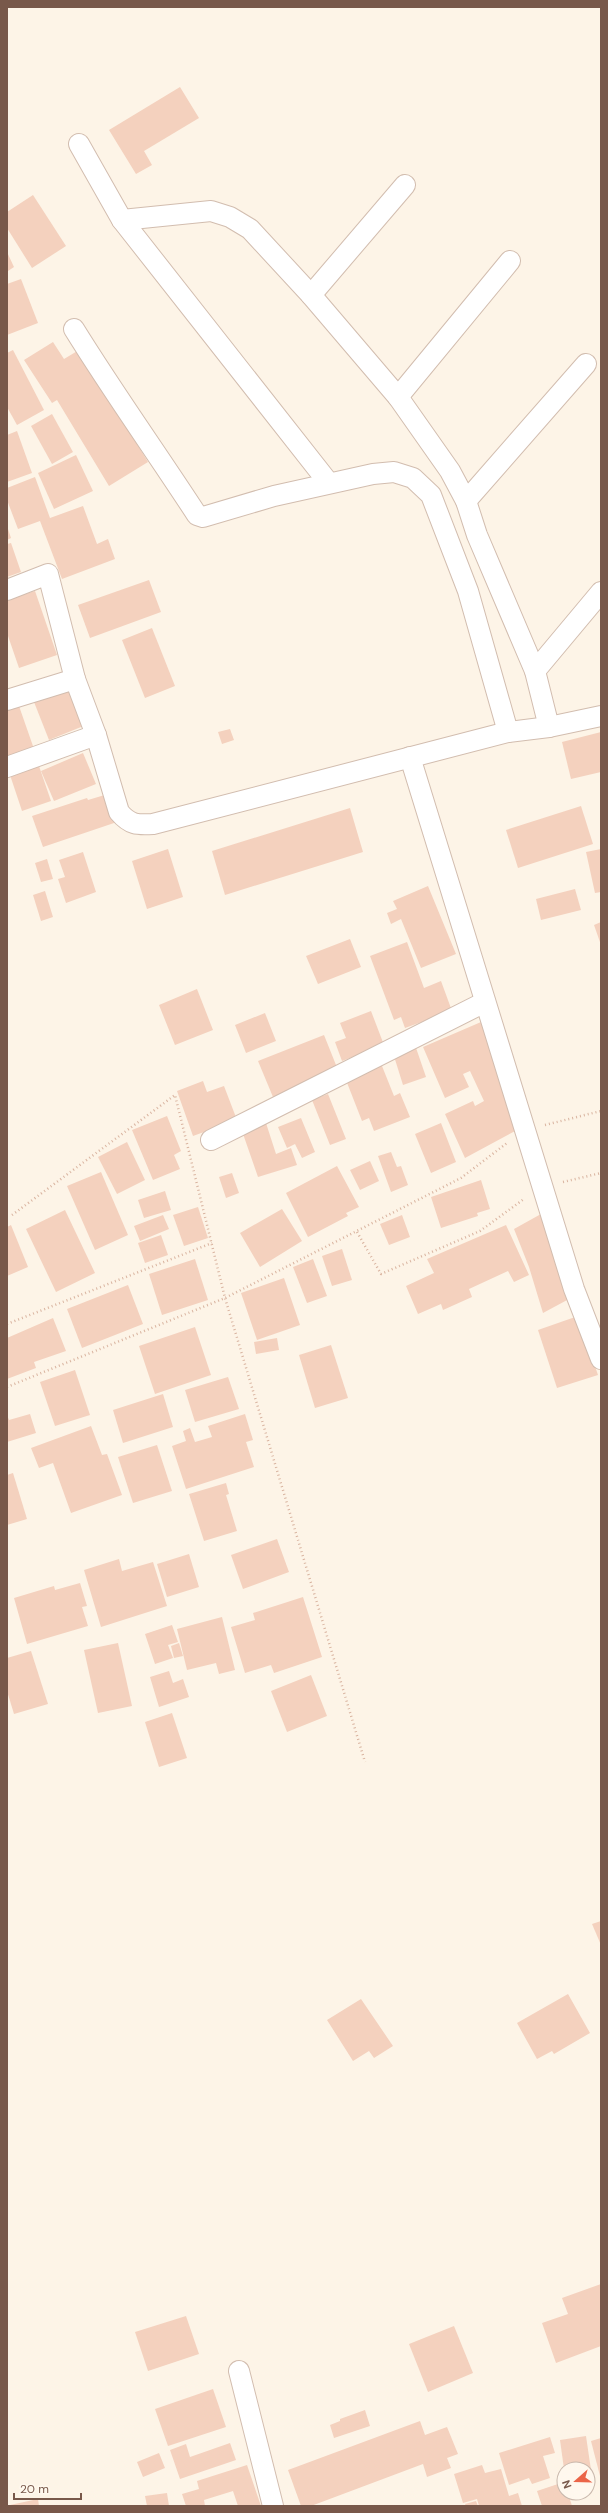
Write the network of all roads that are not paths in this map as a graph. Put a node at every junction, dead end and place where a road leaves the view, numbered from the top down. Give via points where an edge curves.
1 (79, 144) dead end
2 (405, 185) dead end
3 (122, 220) junction
4 (510, 260) dead end
5 (311, 295) junction
6 (74, 329) dead end
7 (586, 364) dead end
8 (398, 397) junction
9 (328, 482) junction
10 (466, 501) junction
11 (7, 590) edge
12 (601, 592) edge
13 (535, 671) junction
14 (75, 679) junction
15 (7, 700) edge
16 (601, 716) edge
17 (549, 727) junction
18 (508, 732) junction
19 (96, 736) junction
20 (410, 757) junction
21 (7, 767) edge
22 (485, 1002) junction
23 (211, 1140) dead end
24 (601, 1359) edge
25 (240, 2371) dead end
26 (272, 2506) edge

1 - 3 street
2 - 5 street
3 - 5 street via 211,211 230,217 250,229
3 - 9 street
4 - 8 street
5 - 8 street
6 - 9 street via 116,398 174,478 196,515 203,517 274,496 314,488
7 - 10 street
8 - 10 street via 450,471
9 - 18 street via 394,472 413,478 431,495 468,591
10 - 13 street via 477,535
11 - 14 street via 48,574
12 - 13 street
13 - 17 street
14 - 15 street
14 - 19 street
16 - 17 street
17 - 18 street
18 - 20 street
19 - 20 street via 119,812 134,825 153,824
19 - 21 street
20 - 22 street
22 - 23 street
22 - 24 street via 574,1289
25 - 26 street

